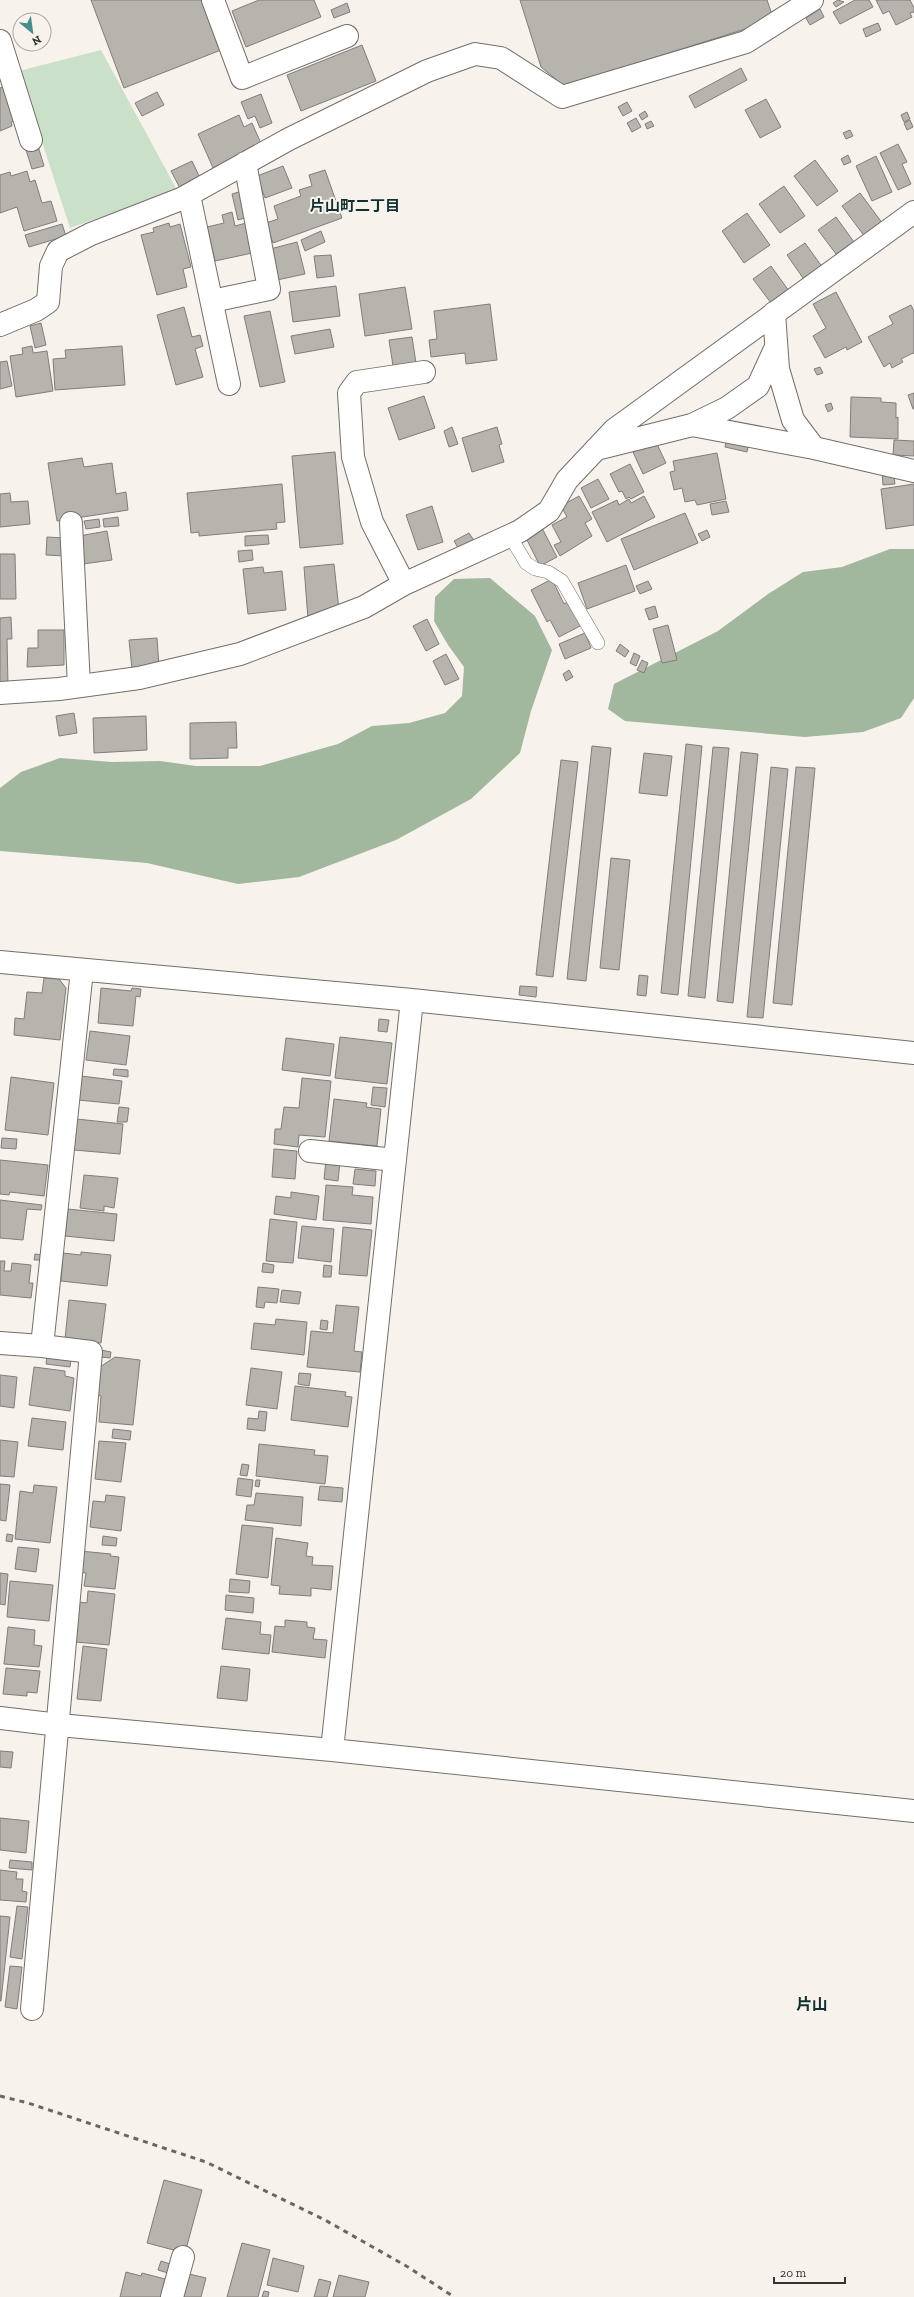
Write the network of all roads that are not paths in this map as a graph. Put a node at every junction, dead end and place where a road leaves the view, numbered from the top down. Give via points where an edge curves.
1 (213, 0) edge
2 (812, 0) edge
3 (347, 36) dead end
4 (0, 41) edge
5 (32, 140) dead end
6 (246, 163) junction
7 (189, 195) junction
8 (914, 212) edge
9 (212, 301) junction
10 (774, 313) junction
11 (0, 325) edge
12 (776, 347) junction
13 (424, 372) dead end
14 (229, 384) dead end
15 (692, 425) junction
16 (814, 448) junction
17 (596, 449) junction
18 (914, 471) edge
19 (71, 523) dead end
20 (510, 536) junction
21 (404, 584) junction
22 (598, 643) dead end
23 (79, 686) junction
24 (0, 693) edge
25 (0, 962) edge
26 (82, 970) junction
27 (412, 1000) junction
28 (914, 1053) edge
29 (310, 1151) dead end
30 (395, 1160) junction
31 (0, 1343) edge
32 (42, 1346) junction
33 (0, 1718) edge
34 (59, 1725) junction
35 (332, 1750) junction
36 (914, 1811) edge
37 (32, 2009) dead end
38 (183, 2257) dead end
39 (172, 2297) edge

1 - 3 street via 242,78
2 - 6 street via 746,42 562,97 501,58 475,54 427,71
4 - 5 street
6 - 7 street
6 - 9 street via 269,289
7 - 9 street
7 - 11 street via 91,234 58,251 51,266 48,302 36,310
8 - 10 street
9 - 14 street
10 - 12 street
10 - 17 street via 614,430
12 - 15 street via 758,386 727,408
12 - 16 street via 778,369 793,420
13 - 21 street via 357,382 348,393 353,457 372,522
15 - 16 street
15 - 17 street
16 - 18 street
17 - 20 street via 567,480 549,511
19 - 23 street
20 - 21 street
20 - 22 lane via 526,563 562,581
21 - 23 street via 364,607 240,654 139,678
23 - 24 street
25 - 26 street
26 - 27 street
26 - 32 street
27 - 28 street
27 - 30 street
29 - 30 street
30 - 35 street
31 - 32 street
32 - 34 street via 91,1352
33 - 34 street
34 - 35 street
34 - 37 street
35 - 36 street
38 - 39 street

